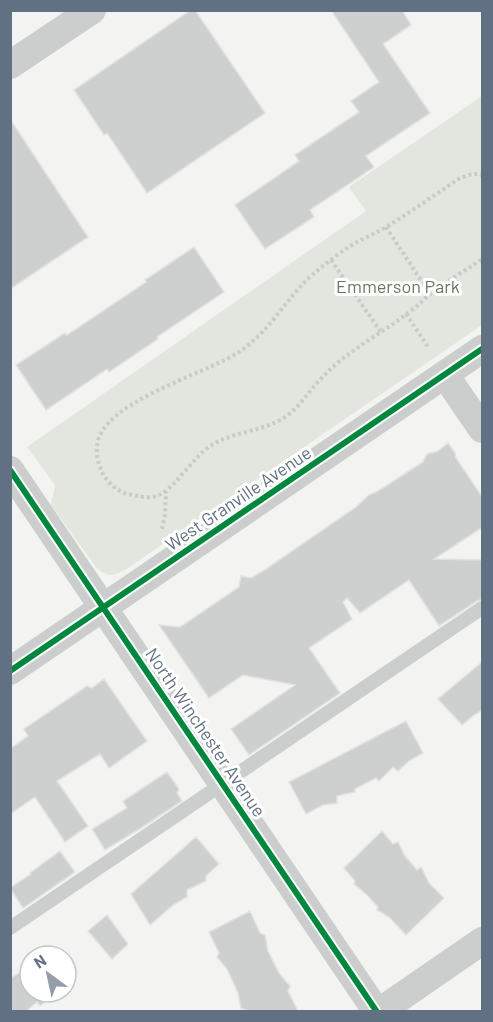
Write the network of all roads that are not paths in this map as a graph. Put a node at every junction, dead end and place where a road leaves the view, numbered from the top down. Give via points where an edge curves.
1 (92, 10) edge
2 (10, 65) edge
3 (483, 349) edge
4 (445, 375) junction
5 (483, 429) edge
6 (10, 470) edge
7 (104, 608) junction
8 (483, 608) edge
9 (10, 672) edge
10 (223, 784) junction
11 (10, 928) edge
12 (483, 941) edge
13 (378, 1011) edge

1 - 2 street
3 - 4 street, West Granville Avenue
4 - 5 street
4 - 7 street, West Granville Avenue
6 - 7 street, North Winchester Avenue
7 - 9 street, West Granville Avenue
7 - 10 street, North Winchester Avenue
8 - 10 lane
10 - 11 lane
10 - 13 street, North Winchester Avenue
12 - 13 street

